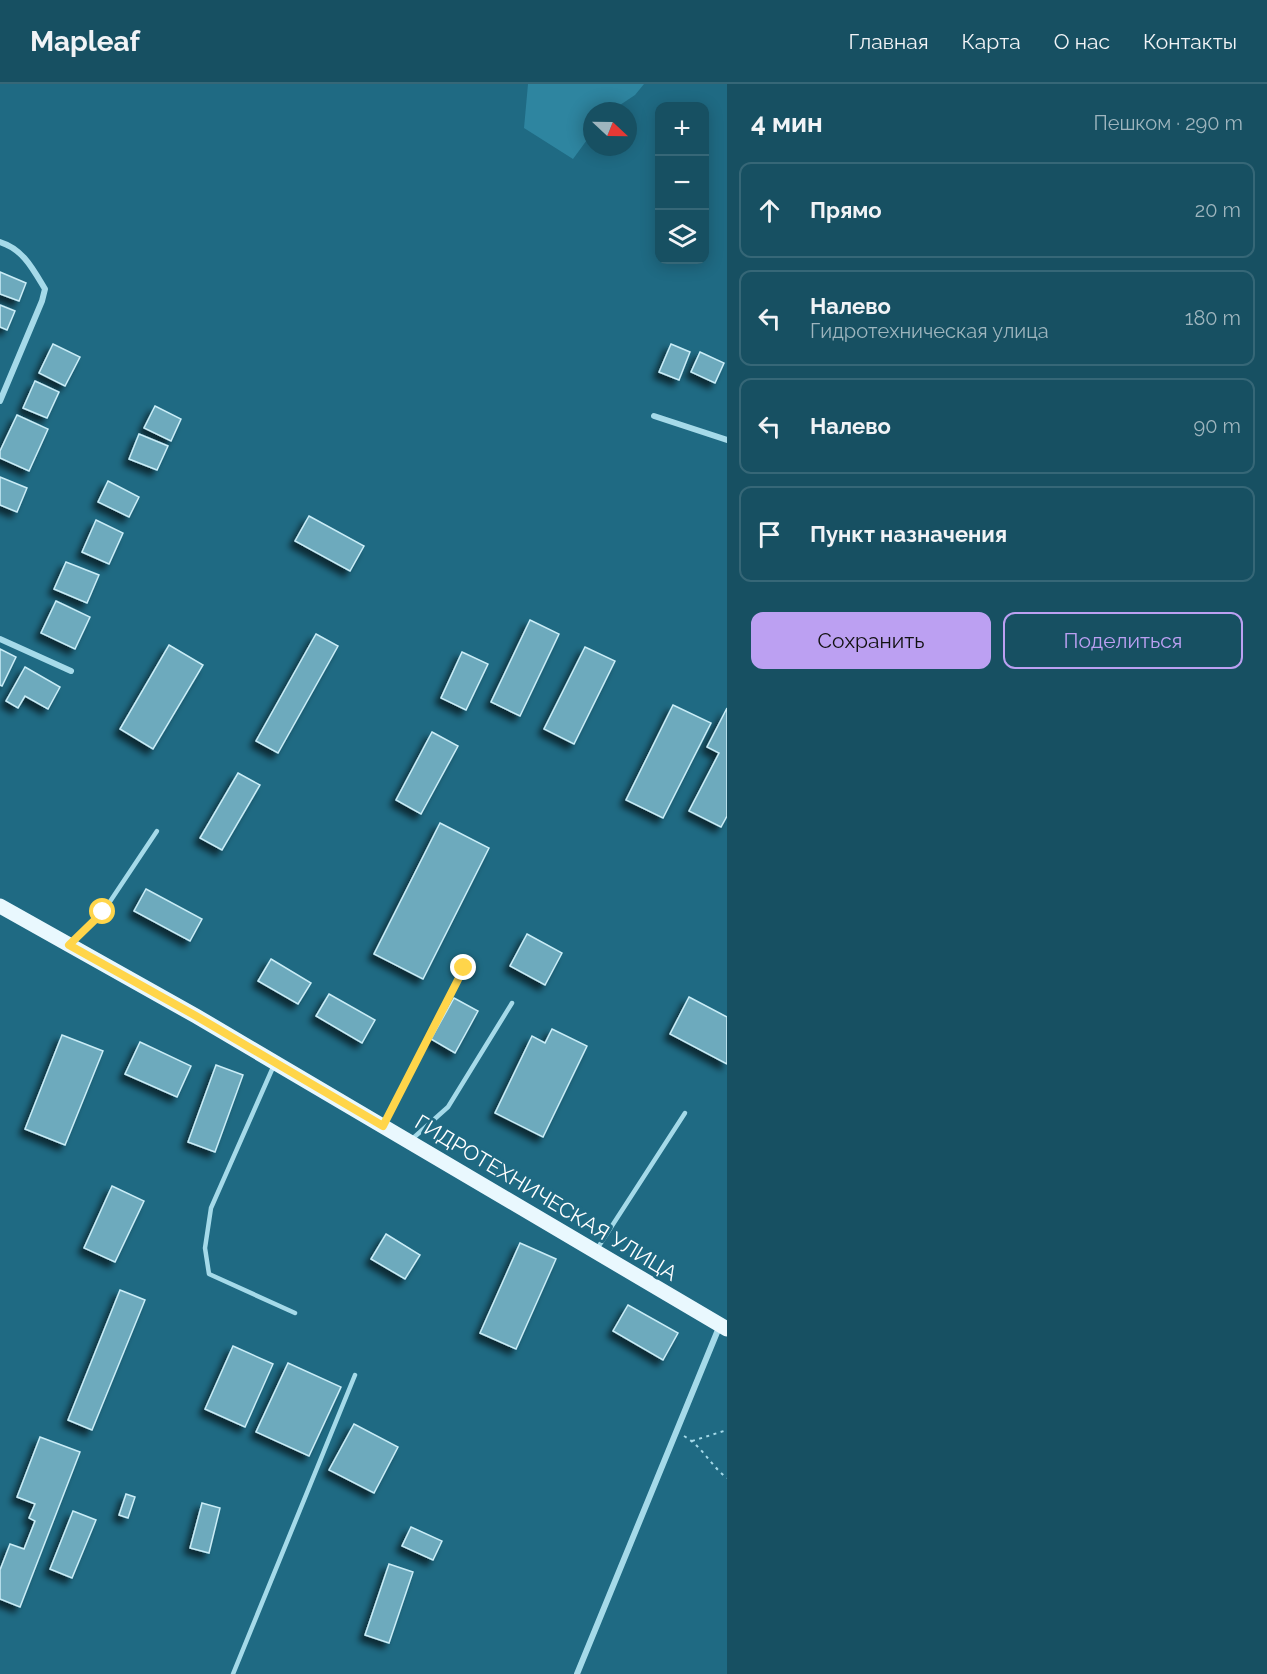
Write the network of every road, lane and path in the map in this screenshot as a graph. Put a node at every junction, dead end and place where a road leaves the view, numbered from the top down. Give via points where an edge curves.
1 (0, 242) edge
2 (0, 401) edge
3 (654, 416) dead end
4 (727, 440) edge
5 (0, 639) edge
6 (71, 671) dead end
7 (157, 831) dead end
8 (0, 906) edge
9 (69, 945) junction
10 (464, 968) dead end
11 (512, 1003) dead end
12 (275, 1063) junction
13 (685, 1113) dead end
14 (383, 1126) junction
15 (409, 1142) junction
16 (596, 1252) junction
17 (295, 1313) dead end
18 (724, 1327) edge
19 (355, 1376) dead end
20 (727, 1430) edge
21 (727, 1478) edge
22 (234, 1674) edge
23 (577, 1674) edge

1 - 2 street via 27,259 45,289
3 - 4 street
5 - 6 street
7 - 9 lane via 103,912
8 - 9 main road, ГИДРОТЕХНИЧЕСКАЯ УЛИЦА
9 - 12 main road, ГИДРОТЕХНИЧЕСКАЯ УЛИЦА
10 - 14 lane
11 - 15 lane via 448,1107
12 - 14 main road, ГИДРОТЕХНИЧЕСКАЯ УЛИЦА
12 - 17 lane via 211,1208 205,1248 209,1274
13 - 16 lane
14 - 15 main road, ГИДРОТЕХНИЧЕСКАЯ УЛИЦА
15 - 16 main road, ГИДРОТЕХНИЧЕСКАЯ УЛИЦА
16 - 18 main road, ГИДРОТЕХНИЧЕСКАЯ УЛИЦА
18 - 23 street
19 - 22 lane
20 - 21 path via 692,1441

